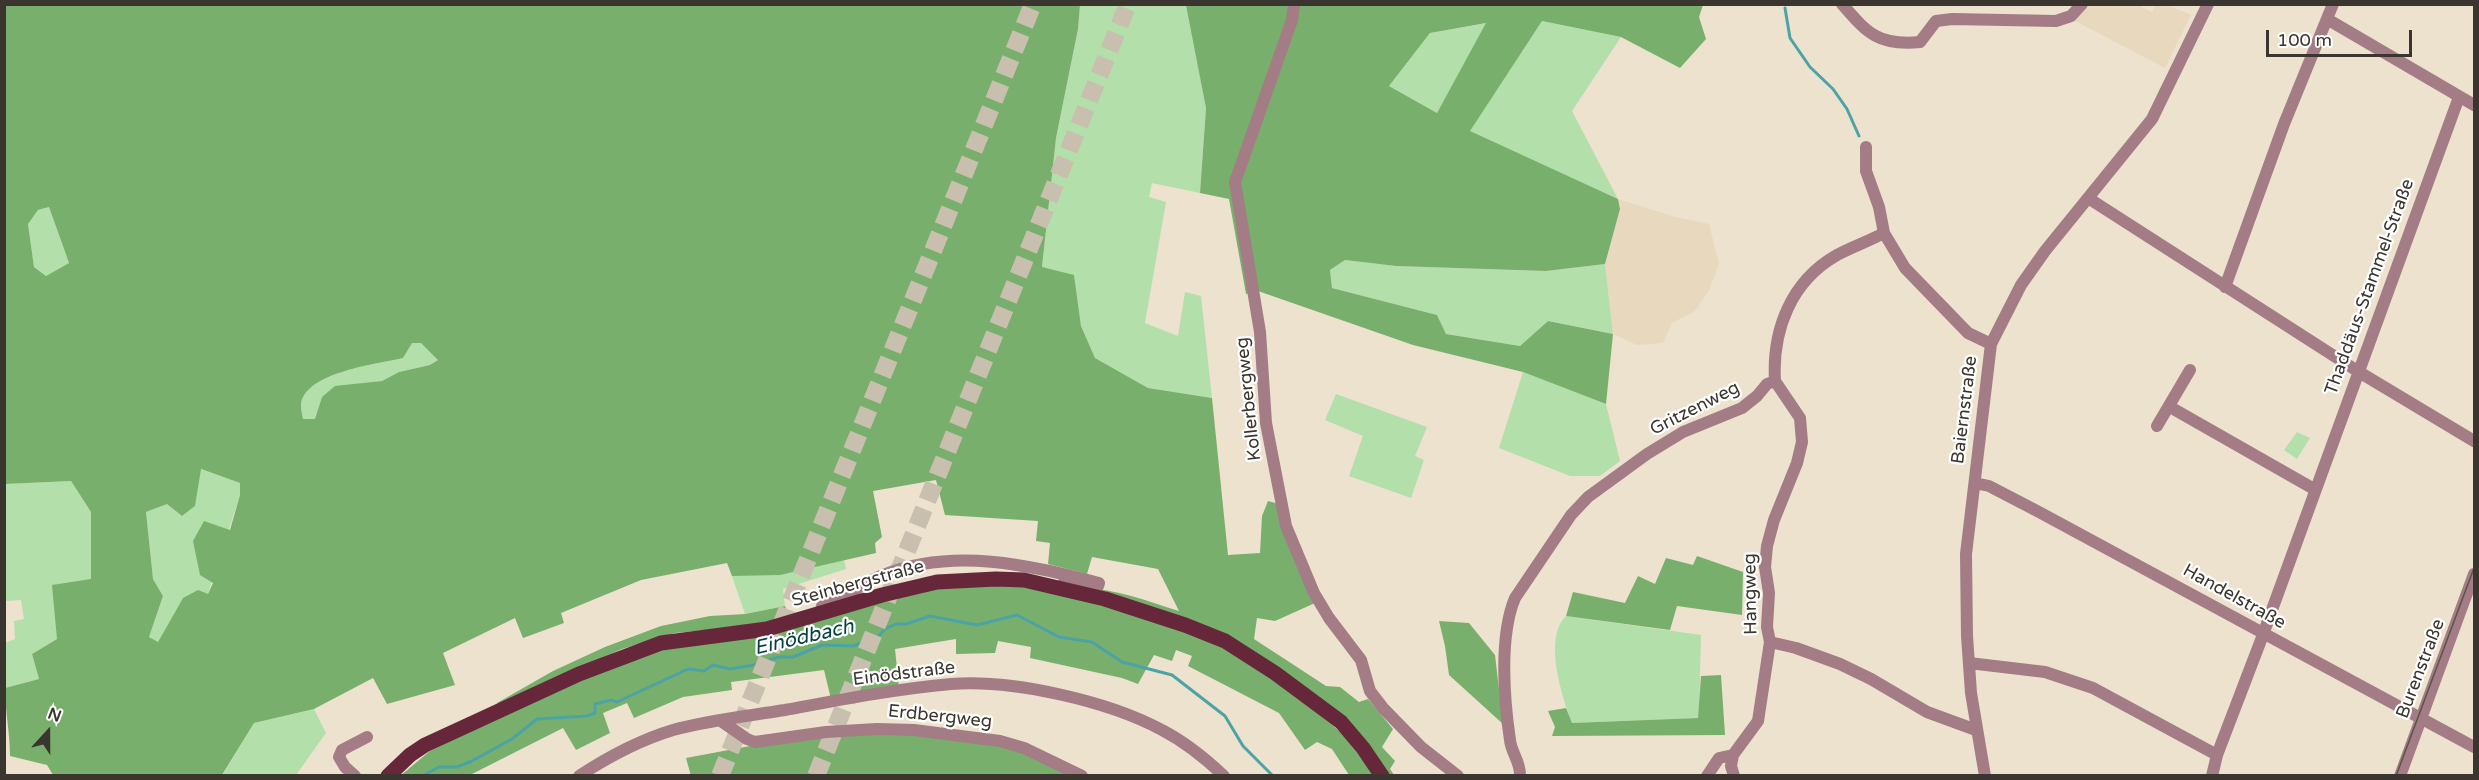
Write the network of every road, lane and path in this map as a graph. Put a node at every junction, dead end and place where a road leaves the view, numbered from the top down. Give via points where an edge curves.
1 (1294, 4) edge
2 (1842, 4) edge
3 (2082, 4) edge
4 (2208, 4) edge
5 (2333, 4) edge
6 (2327, 19) junction
7 (2459, 97) junction
8 (2475, 105) edge
9 (1866, 147) dead end
10 (2088, 198) junction
11 (1884, 233) junction
12 (2225, 287) junction
13 (1990, 344) junction
14 (2190, 370) dead end
15 (2359, 372) junction
16 (1775, 381) junction
17 (2169, 407) junction
18 (2157, 426) dead end
19 (2475, 441) edge
20 (1974, 483) junction
21 (2314, 489) junction
22 (2475, 574) edge
23 (1062, 588) junction
24 (816, 616) junction
25 (2263, 634) junction
26 (1770, 642) junction
27 (1969, 663) junction
28 (2420, 719) junction
29 (721, 721) junction
30 (1976, 730) junction
31 (367, 737) dead end
32 (2475, 747) edge
33 (1733, 755) junction
34 (2217, 755) junction
35 (355, 776) edge
36 (388, 776) edge
37 (579, 776) edge
38 (1083, 776) edge
39 (1224, 776) edge
40 (1382, 776) edge
41 (1458, 776) edge
42 (1520, 776) edge
43 (1707, 776) edge
44 (1734, 776) edge
45 (1985, 776) edge
46 (2212, 776) edge
47 (2400, 776) edge

1 - 41 street, Kollerbergweg via 1292,20 1235,182 1260,332 1266,423 1286,526 1314,593 1361,660 1377,700 1398,726
2 - 3 street via 1880,40 1905,43 1920,42 1936,21 2056,21 2071,16
4 - 10 street, Baiernstraße via 2152,119
5 - 6 street
6 - 7 street
6 - 12 street
7 - 8 street
7 - 15 street, Thaddäus-Stammel-Straße
9 - 11 street via 1866,171
10 - 12 street
10 - 13 street, Baiernstraße via 2021,285
11 - 13 street via 1905,268 1954,319 1976,338
11 - 16 street via 1814,271 1792,297 1776,338
12 - 15 street
13 - 20 street, Baiernstraße
14 - 17 street
15 - 19 street
15 - 21 street, Thaddäus-Stammel-Straße
16 - 26 street, Hangweg via 1796,409 1802,431 1797,463 1767,546
16 - 42 street, Gritzenweg via 1742,408 1683,432 1647,453 1588,497 1571,515 1515,598 1509,613 1504,689 1510,744
17 - 18 street
17 - 21 street
20 - 25 street, Handelstraße via 1989,486 2039,512
20 - 27 street, Baiernstraße via 1966,554
21 - 25 street, Thaddäus-Stammel-Straße
22 - 28 street, Burenstraße
23 - 24 main road, Steinbergstraße via 1024,580 937,582
23 - 24 street via 1063,584 1099,583 1038,567 942,561 880,576 816,609
23 - 40 main road, Steinbergstraße via 1225,641 1341,722
24 - 36 main road, Steinbergstraße via 767,629 686,639 638,651 425,745
25 - 28 street, Handelstraße
25 - 34 street, Thaddäus-Stammel-Straße
26 - 30 street via 1840,664 1927,712
26 - 33 street, Hangweg via 1758,721
27 - 30 street, Baiernstraße
27 - 34 street via 2045,672 2093,688
28 - 32 street, Handelstraße
28 - 47 street, Burenstraße
29 - 37 street, Einödstraße via 656,736 602,760
29 - 38 street, Erdbergweg via 755,742 877,729 1000,741
29 - 39 street, Einödstraße via 952,684 994,684 1037,689 1149,723 1193,749
30 - 45 street, Baiernstraße
31 - 35 street via 340,754 341,763
33 - 43 street, Hangweg via 1719,758
33 - 44 street
34 - 46 street, Thaddäus-Stammel-Straße

